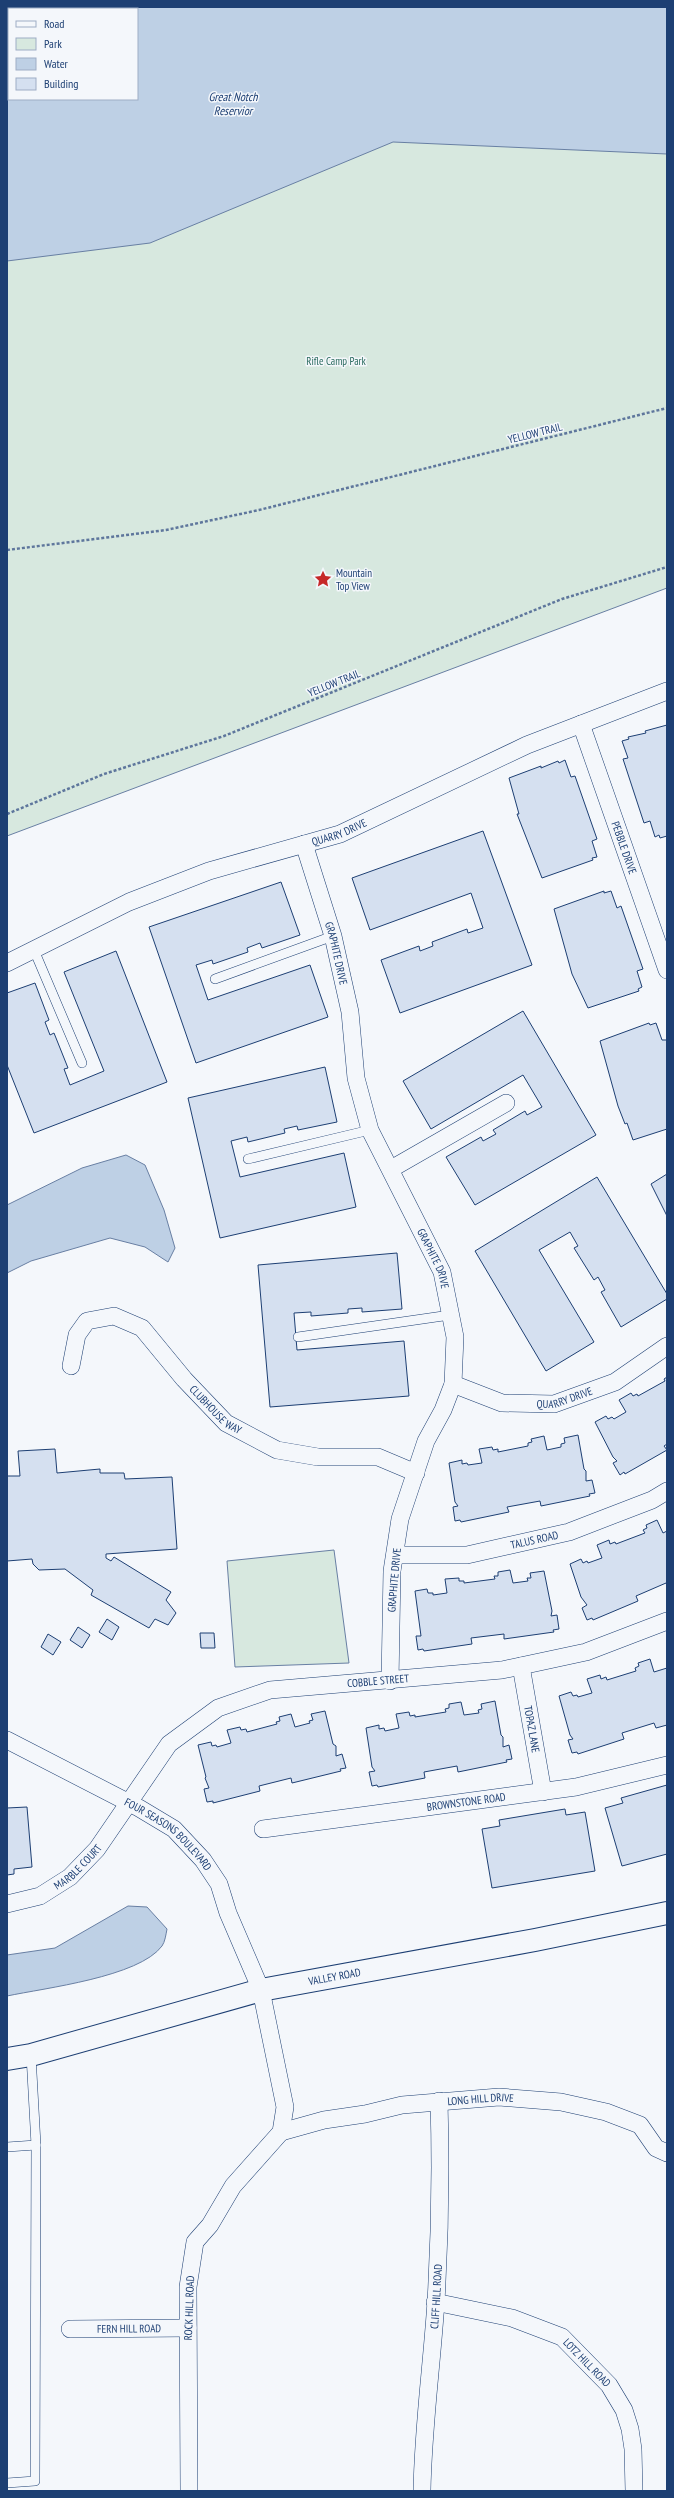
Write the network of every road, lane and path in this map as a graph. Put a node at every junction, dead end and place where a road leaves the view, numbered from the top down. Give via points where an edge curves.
1 (667, 408) edge
2 (7, 550) edge
3 (667, 567) edge
4 (667, 691) edge
5 (581, 724) junction
6 (7, 814) edge
7 (304, 844) junction
8 (333, 936) junction
9 (34, 950) junction
10 (7, 964) edge
11 (667, 970) edge
12 (215, 979) dead end
13 (82, 1062) dead end
14 (506, 1103) dead end
15 (370, 1130) junction
16 (248, 1158) dead end
17 (391, 1169) junction
18 (450, 1315) junction
19 (298, 1337) dead end
20 (667, 1346) edge
21 (71, 1366) dead end
22 (453, 1384) junction
23 (416, 1473) junction
24 (667, 1491) edge
25 (395, 1556) junction
26 (667, 1622) edge
27 (521, 1666) junction
28 (390, 1681) junction
29 (7, 1740) edge
30 (667, 1765) edge
31 (543, 1792) junction
32 (127, 1802) junction
33 (264, 1829) dead end
34 (7, 1904) edge
35 (667, 1913) edge
36 (261, 1990) junction
37 (32, 2055) junction
38 (7, 2059) edge
39 (439, 2101) junction
40 (281, 2132) junction
41 (36, 2145) junction
42 (7, 2147) edge
43 (667, 2154) edge
44 (436, 2302) junction
45 (188, 2328) junction
46 (70, 2329) dead end
47 (7, 2484) edge
48 (189, 2491) edge
49 (422, 2491) edge
50 (634, 2491) edge

1 - 2 path, YELLOW TRAIL via 259,510 166,530
3 - 6 path, YELLOW TRAIL via 562,599 224,736 104,774
4 - 5 street, QUARRY DRIVE
5 - 7 street, QUARRY DRIVE via 527,745 340,834
5 - 11 street, PEBBLE DRIVE
7 - 8 street, GRAPHITE DRIVE
7 - 9 street, QUARRY DRIVE via 210,871 129,902
8 - 12 lane
8 - 15 street, GRAPHITE DRIVE via 350,1012 356,1078
9 - 10 street, QUARRY DRIVE
9 - 13 lane
14 - 17 street
15 - 16 lane
15 - 17 street, GRAPHITE DRIVE
17 - 18 street, GRAPHITE DRIVE via 442,1272
18 - 19 lane
18 - 22 street, GRAPHITE DRIVE via 455,1337
20 - 22 street, QUARRY DRIVE via 615,1382 554,1404 502,1403
21 - 23 street, CLUBHOUSE WAY via 77,1335 87,1321 114,1316 142,1328 184,1379 226,1423 277,1450 318,1457 378,1457
22 - 23 street, GRAPHITE DRIVE via 443,1410 426,1441
23 - 25 street, GRAPHITE DRIVE via 400,1519
24 - 25 street, TALUS ROAD via 652,1500 569,1532 467,1555
25 - 28 street, GRAPHITE DRIVE via 392,1571
26 - 27 street, COBBLE STREET via 586,1652
27 - 28 street, COBBLE STREET
27 - 31 street, TOPAZ LANE
28 - 32 street, COBBLE STREET via 270,1690 218,1708 169,1744
29 - 32 street, FOUR SEASONS BOULEVARD
30 - 31 street, BROWNSTONE ROAD via 576,1787
31 - 33 street, BROWNSTONE ROAD
32 - 34 street, MARBLE COURT via 97,1849 70,1877 40,1896
32 - 36 street, FOUR SEASONS BOULEVARD via 174,1829 203,1860 219,1884 228,1914
35 - 36 main road, VALLEY ROAD
36 - 37 main road, VALLEY ROAD
36 - 40 street via 285,2107
37 - 38 main road, VALLEY ROAD
37 - 41 lane
39 - 40 street, LONG HILL DRIVE via 324,2120
39 - 43 street, LONG HILL DRIVE via 499,2097 561,2102 606,2112 640,2124 656,2148
39 - 44 street, CLIFF HILL ROAD via 442,2176
40 - 45 street, ROCK HILL ROAD via 233,2186 210,2225 195,2242 188,2287
41 - 42 lane
41 - 47 lane via 35,2481
44 - 49 street, CLIFF HILL ROAD via 426,2397
44 - 50 street, LOTZ HILL ROAD via 512,2318 562,2337 609,2385 624,2410 633,2449
45 - 46 street, FERN HILL ROAD
45 - 48 street, ROCK HILL ROAD

